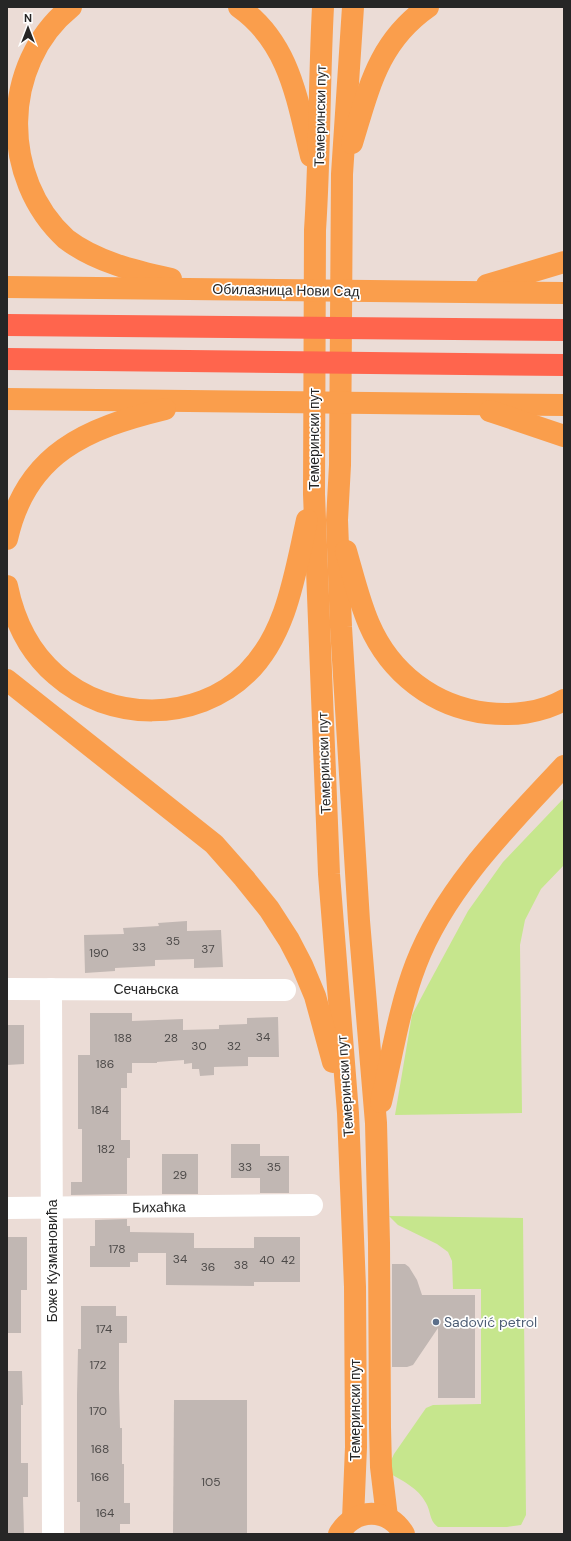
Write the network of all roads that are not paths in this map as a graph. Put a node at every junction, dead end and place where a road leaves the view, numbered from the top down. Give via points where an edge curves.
1 (71, 7) edge
2 (240, 7) edge
3 (323, 7) edge
4 (353, 7) edge
5 (428, 7) edge
6 (342, 174) junction
7 (318, 186) junction
8 (564, 262) edge
9 (7, 287) edge
10 (210, 288) junction
11 (461, 292) junction
12 (564, 293) edge
13 (7, 325) edge
14 (564, 330) edge
15 (7, 359) edge
16 (564, 365) edge
17 (7, 399) edge
18 (194, 402) junction
19 (468, 404) junction
20 (564, 405) edge
21 (564, 436) edge
22 (314, 494) junction
23 (337, 520) junction
24 (7, 539) edge
25 (7, 586) edge
26 (7, 680) edge
27 (564, 700) edge
28 (564, 766) edge
29 (7, 989) edge
30 (50, 989) junction
31 (285, 990) dead end
32 (348, 1113) junction
33 (376, 1123) junction
34 (312, 1205) dead end
35 (7, 1208) edge
36 (52, 1208) junction
37 (387, 1517) junction
38 (346, 1526) edge
39 (53, 1534) edge
40 (404, 1534) edge

1 - 10 main road via 55,20 37,41 21,70 12,97 10,140 20,180 33,204 44,217 67,240 83,250 122,266
2 - 7 main road via 274,43 287,68 302,114
3 - 7 main road, Темерински пут
4 - 6 main road, Темерински пут
5 - 6 main road via 406,24 386,50 369,90
6 - 23 main road, Темерински пут via 340,465
7 - 22 main road, Темерински пут via 315,230
8 - 11 main road
9 - 10 main road, Обилазница Нови Сад
10 - 11 main road, Обилазница Нови Сад
11 - 12 main road, Обилазница Нови Сад
13 - 14 highway
15 - 16 highway
17 - 18 main road
18 - 19 main road
18 - 24 main road via 130,418 91,432 67,446 47,463 29,486 12,519
19 - 20 main road
19 - 21 main road
22 - 25 main road via 287,604 270,643 256,664 238,681 199,702 168,710 137,710 96,700 78,691 55,675 31,647 15,615
22 - 32 main road, Темерински пут via 329,874
23 - 27 main road via 369,625 387,656 412,682 456,707 473,712 527,713
23 - 33 main road, Темерински пут via 355,857
26 - 32 main road via 214,844 264,902 289,940 315,996
28 - 33 main road via 471,870 439,915 406,991
29 - 30 street, Сечањска
30 - 31 street, Сечањска
30 - 36 street, Боже Кузмановића
32 - 38 main road, Темерински пут via 355,1295 356,1447
33 - 37 main road, Темерински пут via 381,1467
34 - 36 street, Бихаћка
35 - 36 street, Бихаћка
36 - 39 street, Боже Кузмановића
37 - 38 main road via 364,1514
37 - 40 main road via 397,1524

